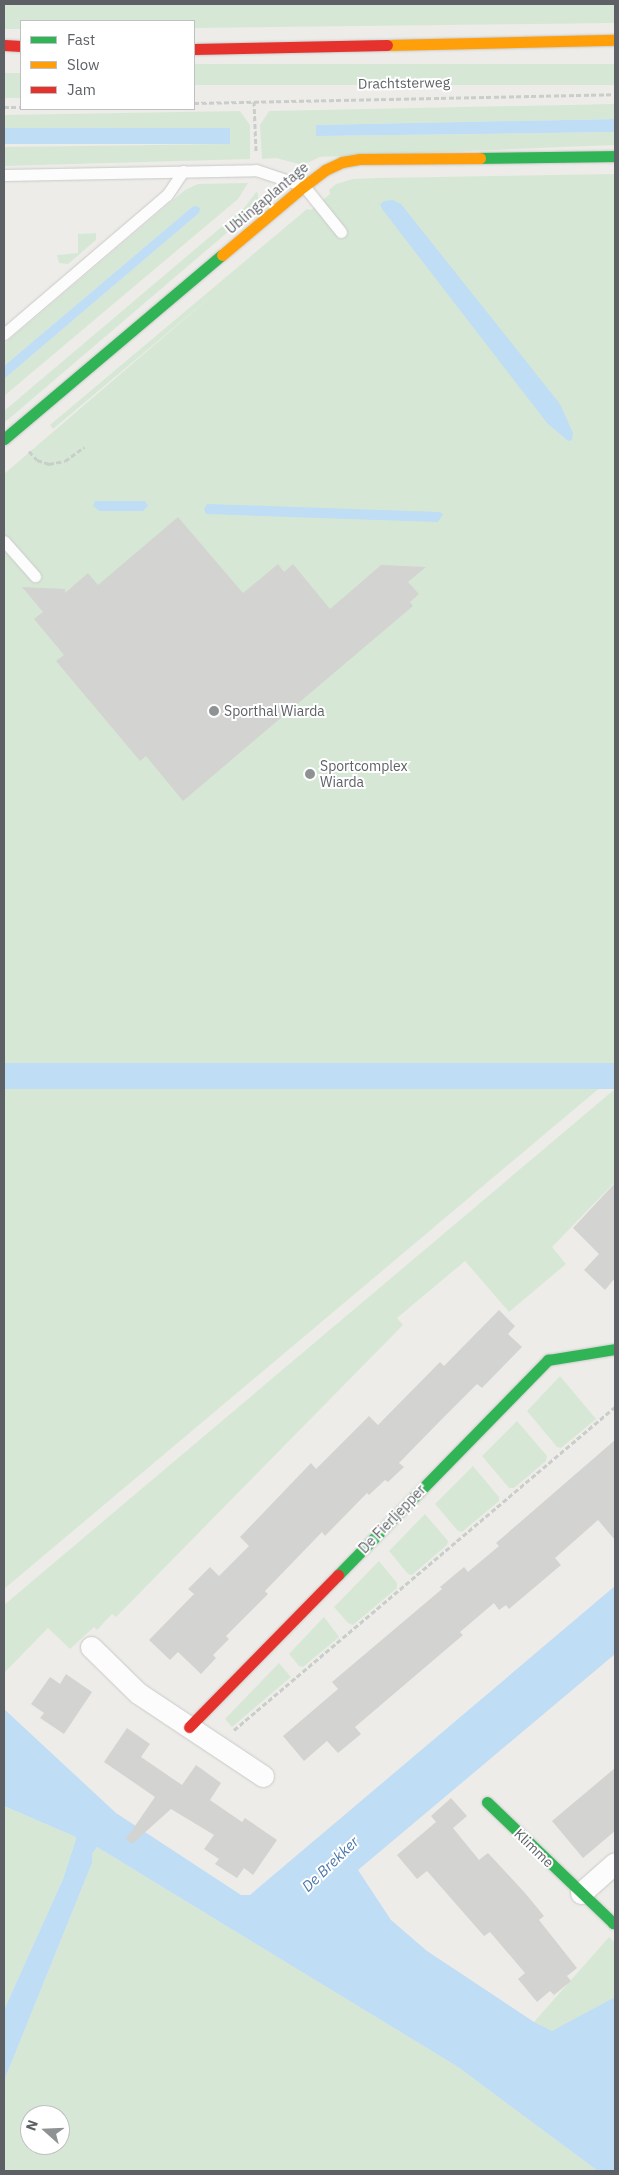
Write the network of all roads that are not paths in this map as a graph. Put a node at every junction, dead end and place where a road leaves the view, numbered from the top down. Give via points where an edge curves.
1 (615, 40) edge
2 (4, 45) edge
3 (20, 46) edge
4 (195, 49) edge
5 (615, 156) edge
6 (183, 171) junction
7 (4, 175) edge
8 (304, 186) junction
9 (341, 232) dead end
10 (4, 334) edge
11 (4, 438) edge
12 (4, 541) edge
13 (35, 576) dead end
14 (615, 1349) edge
15 (91, 1647) dead end
16 (189, 1727) junction
17 (263, 1776) dead end
18 (487, 1802) dead end
19 (615, 1864) edge
20 (581, 1893) junction
21 (615, 1921) edge

1 - 4 street
2 - 3 street
5 - 8 street, Ublingaplantage via 359,159 325,170
6 - 7 lane
6 - 8 lane via 256,170
6 - 10 lane via 167,195
8 - 9 lane
8 - 11 street, Ublingaplantage
12 - 13 lane
14 - 16 street, De Fierljepper via 548,1360
15 - 16 street via 138,1693
16 - 17 street
18 - 20 street, Klimme
19 - 20 street
20 - 21 street, Klimme via 613,1923

